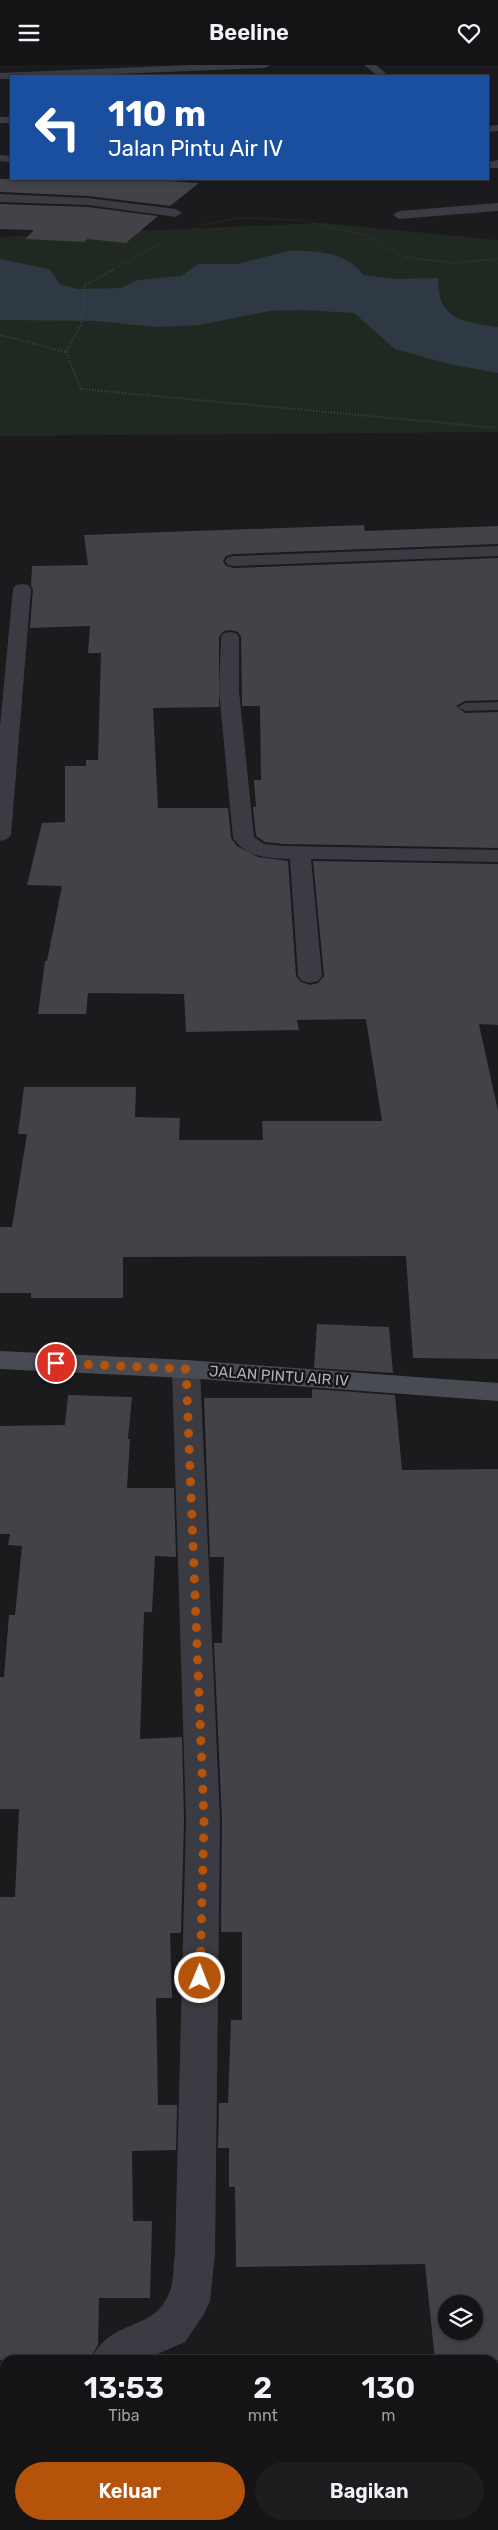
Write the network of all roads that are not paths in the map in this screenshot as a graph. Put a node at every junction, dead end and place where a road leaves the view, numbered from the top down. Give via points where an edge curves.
1 (265, 65) edge
2 (369, 65) edge
3 (224, 67) junction
4 (58, 71) edge
5 (12, 75) edge
6 (232, 75) edge
7 (383, 75) edge
8 (0, 198) edge
9 (498, 207) edge
10 (176, 213) dead end
11 (399, 215) dead end
12 (498, 551) edge
13 (234, 561) dead end
14 (22, 589) dead end
15 (230, 637) dead end
16 (498, 706) edge
17 (465, 707) dead end
18 (0, 835) edge
19 (300, 852) junction
20 (498, 856) edge
21 (310, 975) dead end
22 (0, 1360) edge
23 (186, 1369) junction
24 (498, 1392) edge
25 (118, 2355) edge

1 - 3 street
2 - 7 street
3 - 4 street
3 - 6 street
4 - 5 street
8 - 10 street via 131,205
9 - 11 street
12 - 13 street
14 - 18 street
15 - 19 street via 229,691 244,839 255,849
16 - 17 lane
19 - 20 street
19 - 21 street
22 - 23 main road, JALAN PINTU AIR IV
23 - 24 main road, JALAN PINTU AIR IV
23 - 25 street via 204,1820 195,2254 189,2301 170,2328 129,2346

